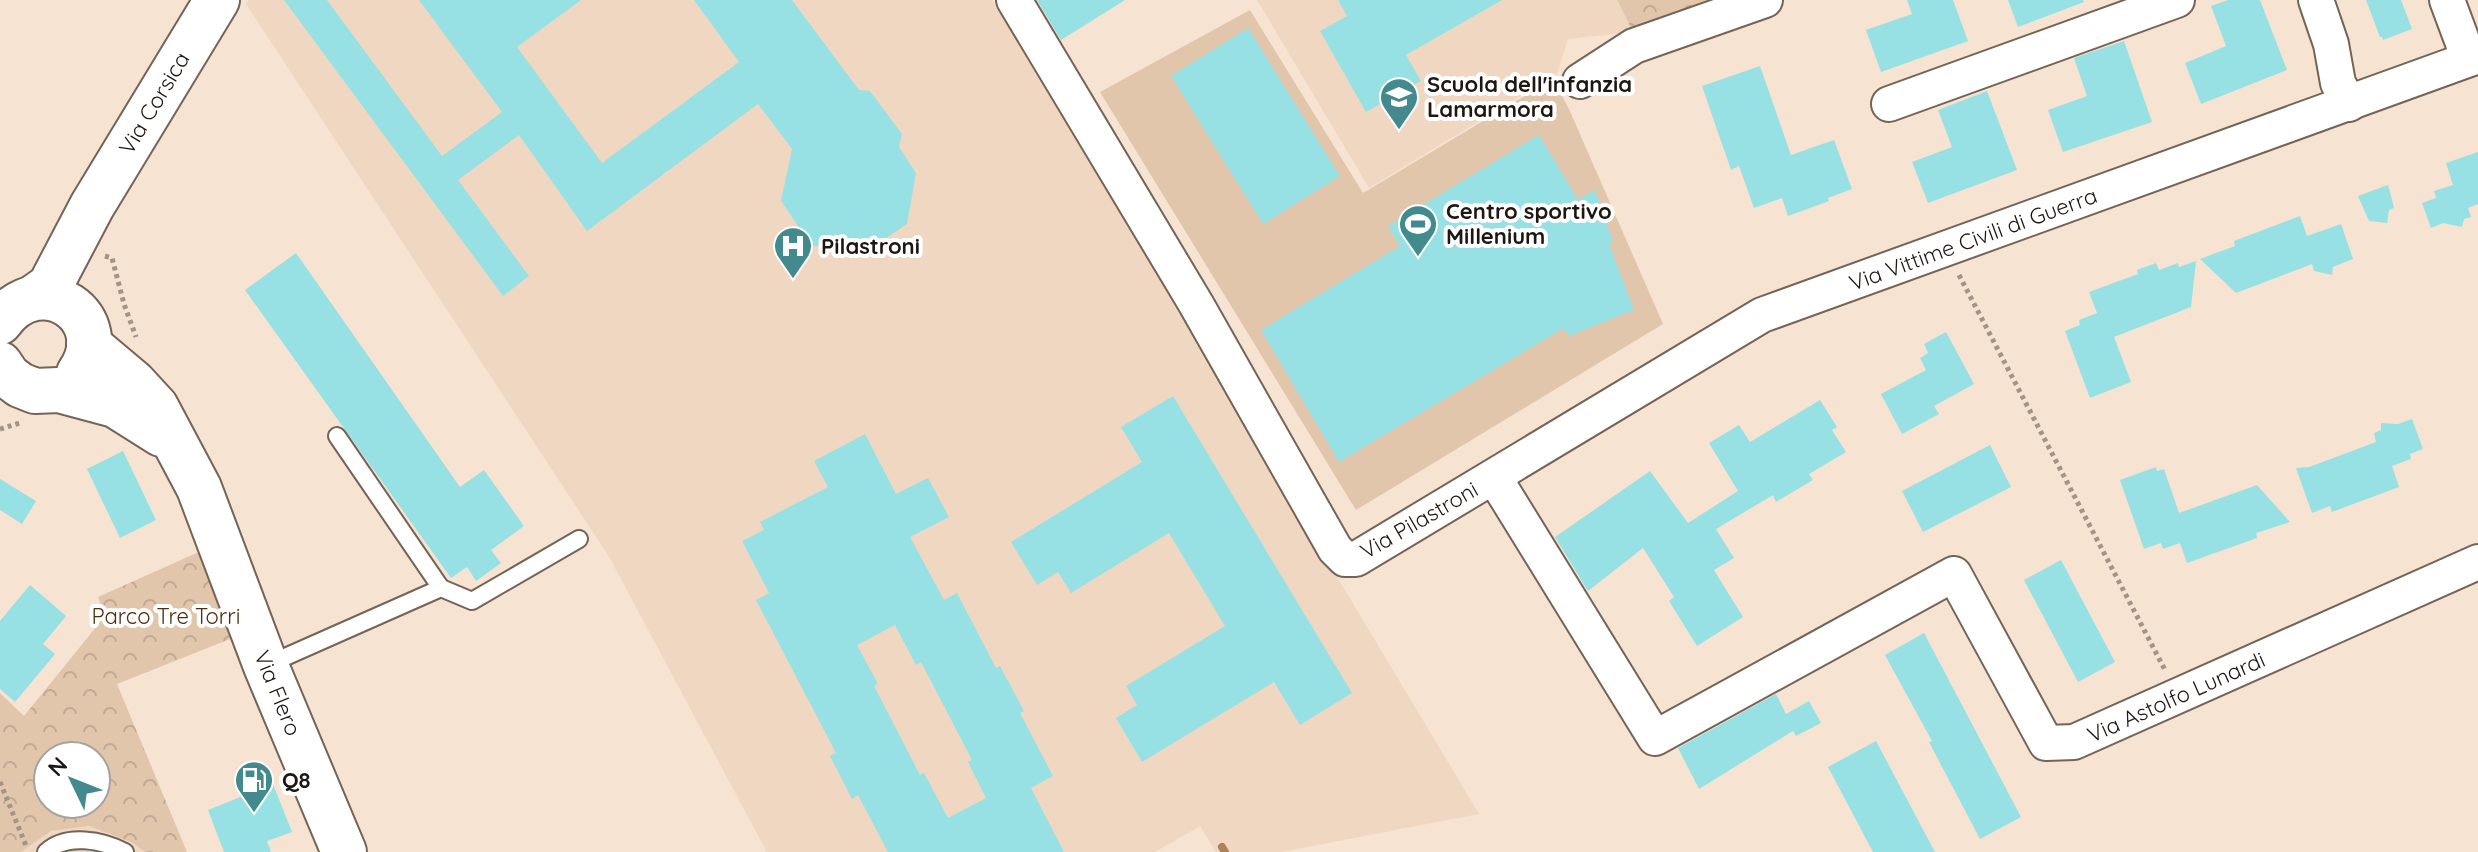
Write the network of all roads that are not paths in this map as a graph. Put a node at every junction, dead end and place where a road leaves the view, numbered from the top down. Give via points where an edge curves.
1 (217, 0) edge
2 (1014, 0) edge
3 (1765, 0) edge
4 (2177, 0) edge
5 (2316, 0) edge
6 (2447, 0) edge
7 (2473, 58) edge
8 (1580, 81) dead end
9 (1889, 104) dead end
10 (2349, 104) junction
11 (92, 206) junction
12 (17, 310) edge
13 (86, 333) junction
14 (0, 364) edge
15 (31, 397) edge
16 (337, 436) dead end
17 (176, 445) junction
18 (1494, 477) junction
19 (579, 539) dead end
20 (2478, 562) edge
21 (1954, 574) joint
22 (441, 588) junction
23 (266, 666) junction
24 (46, 852) edge
25 (125, 852) edge
26 (344, 852) edge

1 - 11 street, Via Corsica
2 - 18 street, Via Pilastroni via 1345,559 1356,559
3 - 8 street via 1634,46
4 - 9 street
5 - 10 street via 2338,83
6 - 7 street
7 - 10 street, Via Vittime Civili di Guerra
10 - 18 street, Via Vittime Civili di Guerra via 1762,315
11 - 12 street, Via Corsica via 50,286
11 - 13 street, Via Corsica
12 - 13 street, Via Corsica via 47,297 59,299 76,311
13 - 15 street via 88,357 81,371
13 - 17 street, Via Flero via 156,407
14 - 15 street
15 - 17 street, Via Flero via 115,405
16 - 22 lane
17 - 23 street, Via Flero via 199,488
18 - 21 street, Via Pilastroni via 1655,738
19 - 22 lane via 472,601
20 - 21 street, Via Astolfo Lunardi via 2074,742 2046,743
22 - 23 lane
23 - 26 street, Via Flero
24 - 25 lane via 84,839

